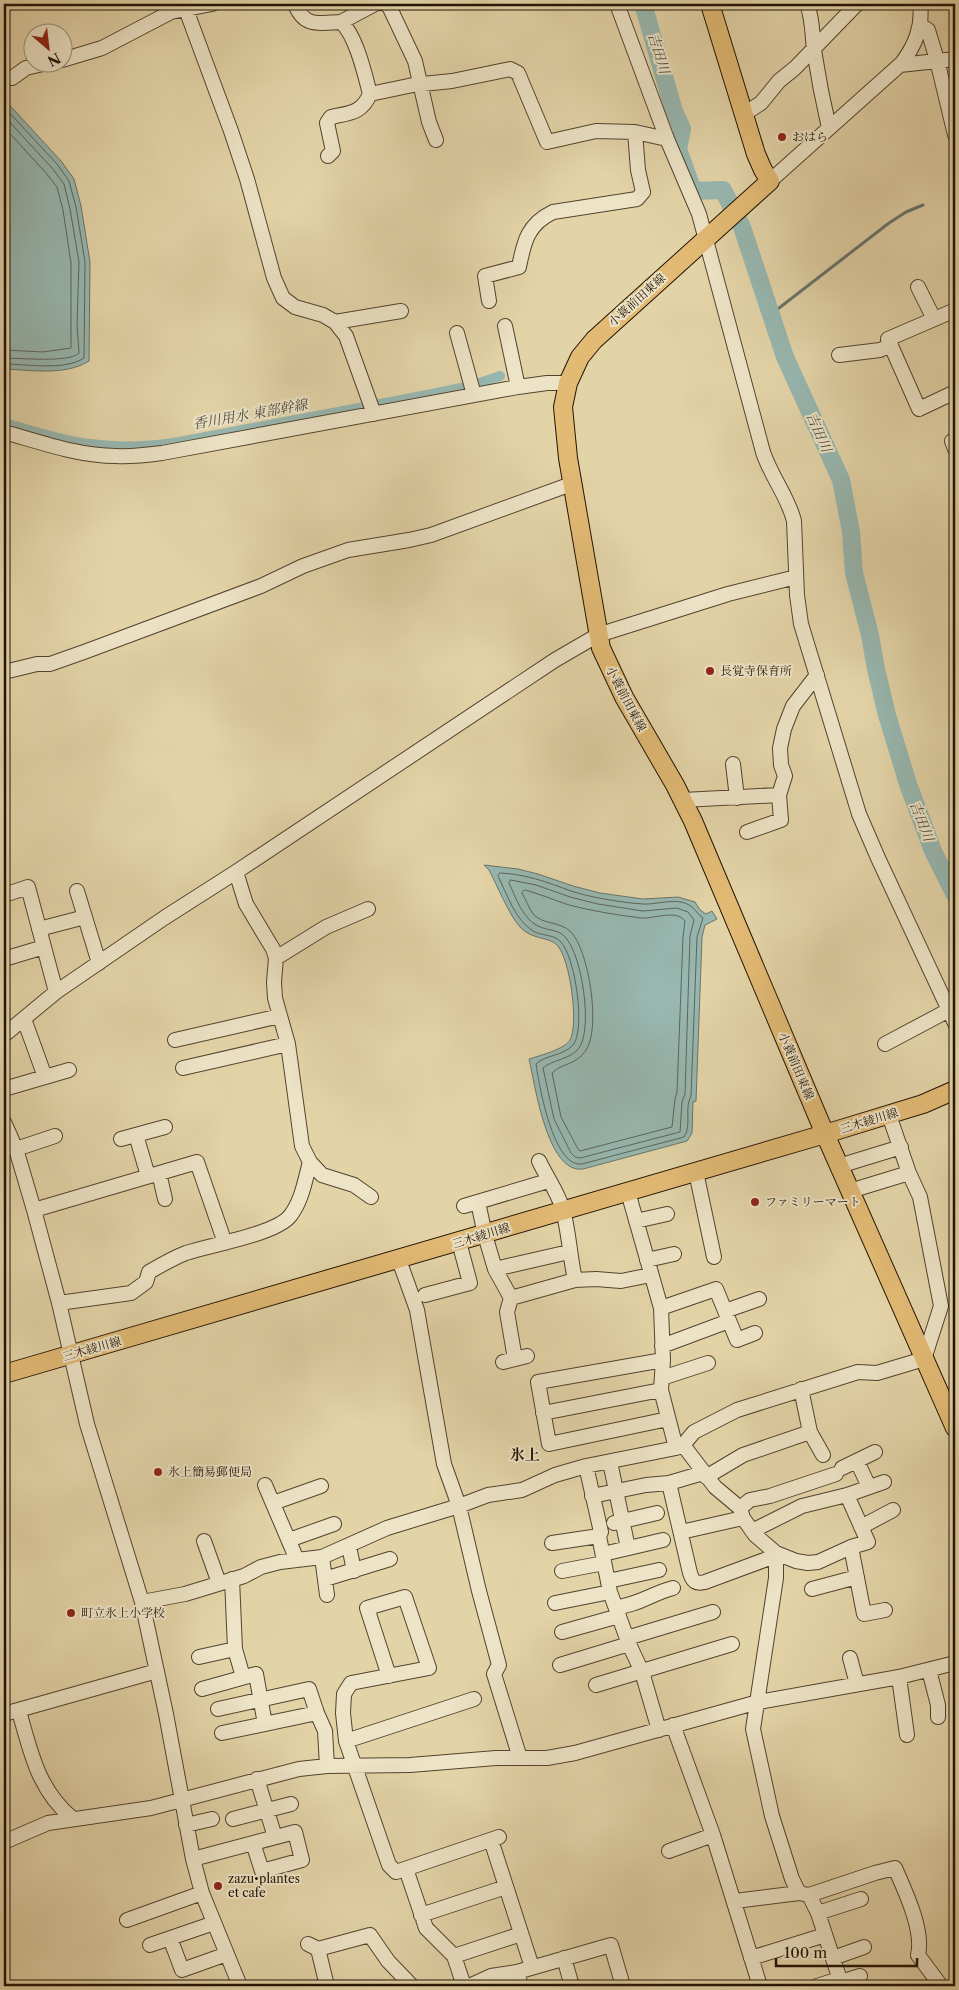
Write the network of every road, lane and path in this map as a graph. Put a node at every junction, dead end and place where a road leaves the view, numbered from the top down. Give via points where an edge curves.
1 (212, 4) edge
2 (295, 4) edge
3 (375, 4) edge
4 (385, 4) edge
5 (617, 4) edge
6 (710, 4) edge
7 (807, 4) edge
8 (857, 4) edge
9 (920, 4) edge
10 (185, 7) edge
11 (341, 22) junction
12 (920, 25) junction
13 (814, 47) junction
14 (72, 57) edge
15 (955, 58) edge
16 (938, 60) junction
17 (900, 65) junction
18 (22, 71) edge
19 (12, 78) dead end
20 (421, 84) junction
21 (370, 94) junction
22 (744, 114) junction
23 (829, 128) junction
24 (635, 132) junction
25 (955, 135) edge
26 (667, 139) junction
27 (436, 140) dead end
28 (328, 156) dead end
29 (764, 187) junction
30 (710, 236) junction
31 (918, 287) dead end
32 (489, 301) dead end
33 (401, 311) dead end
34 (955, 314) edge
35 (934, 319) junction
36 (335, 322) junction
37 (505, 326) dead end
38 (457, 333) dead end
39 (890, 345) junction
40 (839, 355) dead end
41 (568, 383) junction
42 (518, 387) junction
43 (472, 389) junction
44 (955, 392) edge
45 (372, 409) junction
46 (4, 432) edge
47 (574, 483) junction
48 (796, 577) junction
49 (598, 635) junction
50 (4, 672) edge
51 (817, 675) junction
52 (733, 764) dead end
53 (779, 795) junction
54 (736, 798) junction
55 (683, 800) junction
56 (747, 832) dead end
57 (236, 872) junction
58 (77, 890) dead end
59 (4, 895) edge
60 (368, 909) dead end
61 (85, 917) junction
62 (39, 930) junction
63 (44, 947) junction
64 (276, 958) junction
65 (4, 959) edge
66 (99, 963) junction
67 (56, 992) junction
68 (949, 1010) junction
69 (280, 1016) junction
70 (24, 1019) junction
71 (955, 1023) edge
72 (4, 1035) edge
73 (175, 1040) dead end
74 (288, 1044) junction
75 (885, 1044) dead end
76 (183, 1068) dead end
77 (70, 1070) dead end
78 (45, 1076) junction
79 (4, 1089) edge
80 (955, 1090) edge
81 (890, 1114) junction
82 (4, 1122) edge
83 (165, 1128) dead end
84 (824, 1134) junction
85 (136, 1135) junction
86 (56, 1136) dead end
87 (121, 1139) dead end
88 (901, 1147) junction
89 (16, 1149) junction
90 (539, 1161) dead end
91 (310, 1162) junction
92 (839, 1166) junction
93 (696, 1172) junction
94 (909, 1173) junction
95 (154, 1175) junction
96 (548, 1181) junction
97 (850, 1191) junction
98 (628, 1192) junction
99 (371, 1197) dead end
100 (166, 1199) dead end
101 (478, 1202) junction
102 (464, 1206) dead end
103 (34, 1210) junction
104 (563, 1211) junction
105 (667, 1214) dead end
106 (636, 1221) junction
107 (485, 1234) junction
108 (459, 1242) junction
109 (225, 1243) junction
110 (569, 1252) junction
111 (674, 1254) dead end
112 (714, 1258) dead end
113 (399, 1260) junction
114 (647, 1260) junction
115 (495, 1269) junction
116 (651, 1275) junction
117 (576, 1280) junction
118 (425, 1296) dead end
119 (511, 1298) junction
120 (759, 1299) dead end
121 (59, 1303) junction
122 (661, 1308) junction
123 (727, 1316) junction
124 (755, 1333) dead end
125 (662, 1346) junction
126 (72, 1355) junction
127 (515, 1359) dead end
128 (924, 1359) junction
129 (662, 1360) junction
130 (708, 1363) dead end
131 (4, 1374) edge
132 (662, 1384) junction
133 (800, 1389) junction
134 (543, 1413) junction
135 (668, 1419) junction
136 (955, 1428) edge
137 (810, 1432) junction
138 (680, 1447) junction
139 (875, 1452) dead end
140 (823, 1455) dead end
141 (857, 1461) junction
142 (610, 1462) junction
143 (586, 1466) junction
144 (704, 1475) junction
145 (884, 1482) dead end
146 (669, 1483) junction
147 (265, 1485) dead end
148 (321, 1486) dead end
149 (869, 1487) junction
150 (615, 1490) junction
151 (847, 1495) junction
152 (592, 1496) junction
153 (273, 1503) junction
154 (459, 1506) junction
155 (893, 1510) dead end
156 (657, 1513) dead end
157 (742, 1513) junction
158 (617, 1523) junction
159 (334, 1524) dead end
160 (861, 1527) junction
161 (752, 1531) junction
162 (681, 1532) junction
163 (599, 1536) junction
164 (289, 1540) junction
165 (663, 1540) dead end
166 (204, 1541) dead end
167 (552, 1542) dead end
168 (349, 1546) junction
169 (851, 1547) junction
170 (628, 1548) junction
171 (776, 1555) junction
172 (322, 1557) junction
173 (390, 1559) dead end
174 (604, 1559) junction
175 (298, 1560) junction
176 (659, 1570) dead end
177 (354, 1571) junction
178 (562, 1571) dead end
179 (857, 1577) junction
180 (325, 1579) junction
181 (226, 1581) junction
182 (609, 1586) junction
183 (673, 1588) dead end
184 (812, 1589) dead end
185 (327, 1595) dead end
186 (142, 1602) junction
187 (555, 1603) dead end
188 (885, 1610) dead end
189 (617, 1611) junction
190 (713, 1612) dead end
191 (562, 1632) dead end
192 (628, 1641) junction
193 (732, 1644) dead end
194 (235, 1649) junction
195 (199, 1657) dead end
196 (850, 1658) dead end
197 (955, 1663) edge
198 (560, 1665) dead end
199 (929, 1670) junction
200 (157, 1671) junction
201 (642, 1672) junction
202 (389, 1676) junction
203 (899, 1676) junction
204 (243, 1677) junction
205 (857, 1684) junction
206 (596, 1685) dead end
207 (202, 1689) dead end
208 (261, 1699) junction
209 (474, 1700) dead end
210 (758, 1702) junction
211 (218, 1708) dead end
212 (19, 1711) junction
213 (316, 1713) junction
214 (4, 1714) edge
215 (938, 1717) dead end
216 (265, 1724) junction
217 (673, 1726) junction
218 (659, 1730) junction
219 (222, 1733) dead end
220 (908, 1735) dead end
221 (346, 1741) junction
222 (520, 1758) junction
223 (327, 1766) junction
224 (355, 1767) junction
225 (258, 1779) junction
226 (182, 1800) junction
227 (291, 1804) dead end
228 (266, 1810) junction
229 (73, 1819) junction
230 (212, 1819) dead end
231 (233, 1819) dead end
232 (186, 1825) junction
233 (713, 1835) junction
234 (275, 1838) junction
235 (4, 1842) edge
236 (254, 1843) junction
237 (669, 1851) dead end
238 (193, 1859) junction
239 (406, 1869) junction
240 (506, 1887) junction
241 (202, 1893) junction
242 (804, 1894) junction
243 (861, 1899) dead end
244 (735, 1901) junction
245 (818, 1913) junction
246 (421, 1915) junction
247 (127, 1920) dead end
248 (214, 1923) junction
249 (522, 1934) junction
250 (825, 1935) junction
251 (170, 1938) junction
252 (150, 1945) dead end
253 (864, 1947) dead end
254 (227, 1954) junction
255 (454, 1956) junction
256 (564, 1958) junction
257 (751, 1958) junction
258 (833, 1958) junction
259 (532, 1967) junction
260 (518, 1972) junction
261 (860, 1976) dead end
262 (841, 1982) edge
263 (235, 1985) edge
264 (327, 1986) edge
265 (412, 1986) edge
266 (464, 1986) edge
267 (468, 1986) edge
268 (521, 1986) edge
269 (572, 1986) edge
270 (623, 1986) edge
271 (760, 1986) edge
272 (817, 1986) edge
273 (941, 1986) edge

1 - 10 street
2 - 11 street via 301,17 307,21 316,24
3 - 11 street
4 - 20 street via 388,4 403,34
5 - 26 street
6 - 22 main road
7 - 13 street via 812,19
8 - 13 street
9 - 12 street
10 - 14 street via 102,48
10 - 36 street via 234,139 274,278 284,298 295,307 323,314
11 - 21 street via 358,53
12 - 16 street via 928,30
12 - 17 street via 916,40
13 - 22 street via 761,104
13 - 23 street
15 - 16 street
16 - 17 street
16 - 25 street
17 - 23 street
18 - 19 street
20 - 21 street
20 - 24 street via 510,69 518,73 547,142 596,131
20 - 27 street
21 - 28 street via 366,105 354,112 331,117 328,123 332,152
22 - 29 main road via 763,170
23 - 29 street
24 - 26 street
24 - 32 street via 643,192 637,199 554,212 544,217 524,241 520,267 485,276
26 - 30 street
29 - 30 main road, 小蓑前田東線
30 - 41 main road, 小蓑前田東線 via 594,340 580,357
30 - 48 street via 763,452 792,510
31 - 35 street
33 - 36 street
34 - 35 street via 954,311
35 - 39 street via 888,339
36 - 45 street via 346,336
37 - 42 street
38 - 43 street
39 - 40 street via 880,350
39 - 44 street via 919,409
41 - 42 street
41 - 47 main road, 小蓑前田東線 via 563,407
42 - 43 street
43 - 45 street
45 - 46 street via 140,455 115,456 68,450
47 - 49 main road, 小蓑前田東線
47 - 50 street via 431,535 348,550 84,652 50,664
48 - 49 street via 728,594
48 - 51 street via 801,624
49 - 55 main road, 小蓑前田東線 via 609,669
49 - 57 street via 555,660
51 - 53 street via 793,706 784,729 780,748 785,776
51 - 68 street via 859,814
52 - 54 street
53 - 54 street
53 - 56 street via 782,820
54 - 55 street
55 - 84 main road, 小蓑前田東線
57 - 64 street via 246,904
57 - 66 street
58 - 61 street
59 - 62 street via 28,887
60 - 64 street via 326,927
61 - 62 street
61 - 66 street
62 - 63 street
63 - 65 street
63 - 67 street
64 - 69 street via 275,998
66 - 67 street
67 - 70 street
68 - 71 street
68 - 75 street
69 - 73 street
69 - 74 street
70 - 72 street
70 - 78 street
74 - 76 street
74 - 91 street via 302,1146
77 - 78 street
78 - 79 street
80 - 81 main road, 三木綾川線
81 - 84 main road, 三木綾川線
81 - 88 street
82 - 89 street
83 - 85 street
84 - 92 main road, 小蓑前田東線
84 - 93 main road, 三木綾川線
85 - 87 street
85 - 95 street
86 - 89 street
88 - 92 street
88 - 94 street
89 - 103 street
90 - 96 street
91 - 99 street via 322,1175 354,1185
91 - 109 street via 298,1204 289,1218 274,1227
92 - 97 main road, 小蓑前田東線
93 - 98 main road, 三木綾川線
93 - 112 street
94 - 97 street
94 - 128 street via 920,1197 941,1306
95 - 100 street
95 - 103 street
95 - 109 street via 197,1162
96 - 101 street
96 - 104 street
97 - 128 main road, 小蓑前田東線
98 - 104 main road, 三木綾川線
98 - 106 street
101 - 102 street
101 - 107 street
103 - 121 street
104 - 107 main road, 三木綾川線
104 - 110 street
105 - 106 street
106 - 114 street
107 - 108 main road, 三木綾川線
107 - 115 street
108 - 113 main road, 三木綾川線
108 - 118 street via 470,1283
109 - 121 street via 164,1263 149,1272 146,1282 131,1292
110 - 115 street
110 - 117 street
111 - 114 street
113 - 126 main road, 三木綾川線
113 - 154 street via 417,1310 444,1464
114 - 116 street
115 - 119 street
116 - 117 street via 621,1281
116 - 122 street
117 - 119 street
119 - 127 street via 507,1312
120 - 123 street
121 - 126 street
122 - 123 street via 716,1289
122 - 125 street
123 - 124 street via 737,1340
123 - 125 street
125 - 129 street
126 - 131 main road, 三木綾川線
126 - 186 street via 87,1424
128 - 133 street via 877,1373 858,1372
128 - 136 main road, 小蓑前田東線
129 - 132 street
129 - 134 street via 538,1382
130 - 132 street
132 - 134 street
132 - 135 street
133 - 137 street
133 - 138 street via 737,1410 694,1432
134 - 135 street via 549,1444
135 - 138 street
137 - 140 street
137 - 144 street via 743,1455
138 - 142 street
138 - 144 street
139 - 141 street
141 - 149 street
141 - 157 street via 839,1471 750,1500
142 - 143 street
142 - 150 street
143 - 152 street
143 - 154 street via 522,1490 488,1495
144 - 146 street
144 - 157 street
145 - 149 street
146 - 150 street
146 - 162 street
147 - 153 street
148 - 153 street
149 - 151 street
150 - 152 street
150 - 158 street
151 - 160 street
151 - 161 street via 802,1506
152 - 163 street via 601,1532
153 - 164 street
154 - 168 street via 387,1528
154 - 222 street via 499,1665 494,1674
155 - 160 street
156 - 158 street
157 - 161 street
157 - 162 street
158 - 170 street
159 - 164 street
160 - 169 street via 868,1542
161 - 171 street
162 - 171 street via 690,1573 698,1584
163 - 167 street
163 - 174 street
164 - 175 street
165 - 170 street
166 - 181 street
168 - 172 street
168 - 177 street
169 - 171 street via 818,1562 796,1561
169 - 179 street
170 - 174 street
171 - 210 street via 776,1578
172 - 175 street
172 - 180 street
173 - 177 street
174 - 178 street
174 - 182 street
175 - 181 street via 267,1565
176 - 182 street
177 - 180 street
179 - 184 street
179 - 188 street via 864,1614
180 - 185 street
181 - 186 street via 185,1594
181 - 194 street
182 - 187 street
182 - 189 street
183 - 189 street
186 - 200 street
189 - 191 street
189 - 192 street
190 - 192 street
192 - 198 street
192 - 201 street
193 - 201 street
194 - 195 street
194 - 204 street
196 - 205 street
197 - 199 street
199 - 203 street
199 - 215 street
200 - 212 street
200 - 226 street
201 - 206 street
201 - 218 street
202 - 202 street via 367,1608 405,1597 429,1668
202 - 221 street via 351,1683 344,1694
203 - 205 street
203 - 220 street
204 - 207 street
204 - 208 street via 256,1674
205 - 210 street
208 - 211 street
208 - 213 street via 309,1689
208 - 216 street
209 - 221 street
210 - 217 street
210 - 242 street via 753,1729 772,1816 792,1879
212 - 214 street
212 - 229 street via 42,1782 50,1796
213 - 216 street
213 - 223 street via 325,1731
216 - 219 street
217 - 218 street
217 - 233 street
218 - 222 street via 575,1754
221 - 224 street
222 - 224 street
223 - 224 street
223 - 225 street
224 - 239 street via 389,1864 396,1872
225 - 226 street
225 - 228 street
226 - 229 street via 151,1808
226 - 232 street
227 - 228 street
228 - 231 street
228 - 234 street
229 - 235 street via 48,1823
230 - 232 street
232 - 238 street
233 - 237 street
233 - 244 street
234 - 236 street
234 - 236 street via 295,1832 302,1860 262,1871
236 - 238 street
238 - 241 street
239 - 240 street via 495,1839
239 - 246 street
240 - 246 street
240 - 249 street
241 - 247 street
241 - 248 street
242 - 244 street
242 - 245 street
242 - 273 street via 895,1868 910,1906 920,1946 918,1955
243 - 245 street
244 - 257 street
245 - 250 street
246 - 255 street via 426,1928
248 - 251 street
248 - 254 street
249 - 255 street
249 - 259 street
250 - 257 street
250 - 258 street
251 - 252 street
251 - 254 street via 182,1970
253 - 258 street
254 - 263 street
255 - 266 street
256 - 259 street
256 - 269 street
256 - 270 street via 611,1945
257 - 271 street
258 - 262 street
259 - 260 street
260 - 267 street via 492,1976
260 - 268 street
261 - 262 street
262 - 272 street
264 - 265 street via 313,1946 370,1935 388,1961

